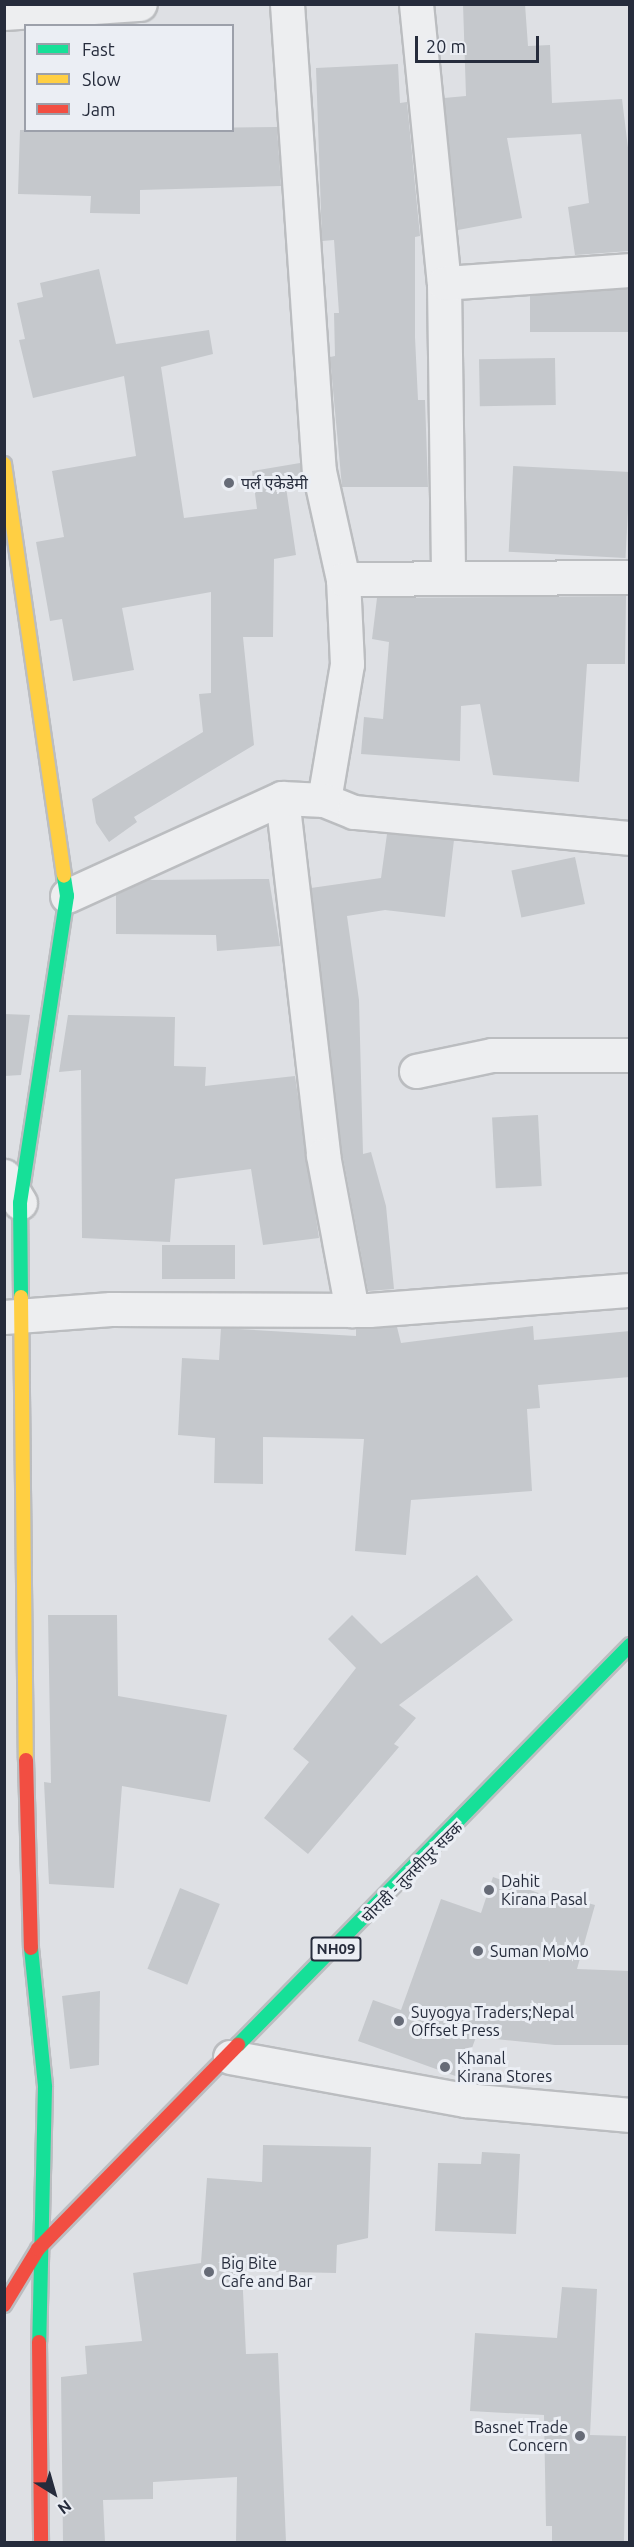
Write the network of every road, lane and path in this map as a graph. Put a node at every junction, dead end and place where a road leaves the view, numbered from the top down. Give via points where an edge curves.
1 (140, 4) edge
2 (287, 4) edge
3 (416, 4) edge
4 (4, 13) edge
5 (630, 270) edge
6 (444, 283) junction
7 (4, 464) edge
8 (630, 577) edge
9 (448, 578) junction
10 (343, 579) junction
11 (282, 798) junction
12 (324, 800) junction
13 (630, 838) edge
14 (67, 896) junction
15 (630, 1055) edge
16 (416, 1071) dead end
17 (12, 1189) edge
18 (630, 1290) edge
19 (352, 1311) junction
20 (14, 1316) edge
21 (630, 1645) edge
22 (16, 1707) edge
23 (230, 2057) junction
24 (630, 2115) edge
25 (38, 2249) junction
26 (16, 2255) dead end
27 (4, 2305) edge
28 (41, 2542) edge

1 - 4 street
2 - 10 street via 319,471
3 - 6 street
5 - 6 street
6 - 9 street
7 - 14 street
8 - 9 street
9 - 10 street
10 - 12 street via 347,664
11 - 12 street
11 - 14 street
11 - 19 street via 323,1155
12 - 13 street via 354,812
14 - 17 street
15 - 16 street via 492,1054
17 - 20 street
18 - 19 street
19 - 20 street via 111,1309
20 - 22 street
21 - 23 street, घोराही - तुलसीपुर सडक / NH09
22 - 25 street via 27,1909 45,2087
23 - 24 street via 465,2100
23 - 25 street, घोराही - तुलसीपुर सडक / NH09
25 - 26 street, घोराही - तुलसीपुर सडक / NH09
25 - 27 street, घोराही - तुलसीपुर सडक / NH09
25 - 28 street

